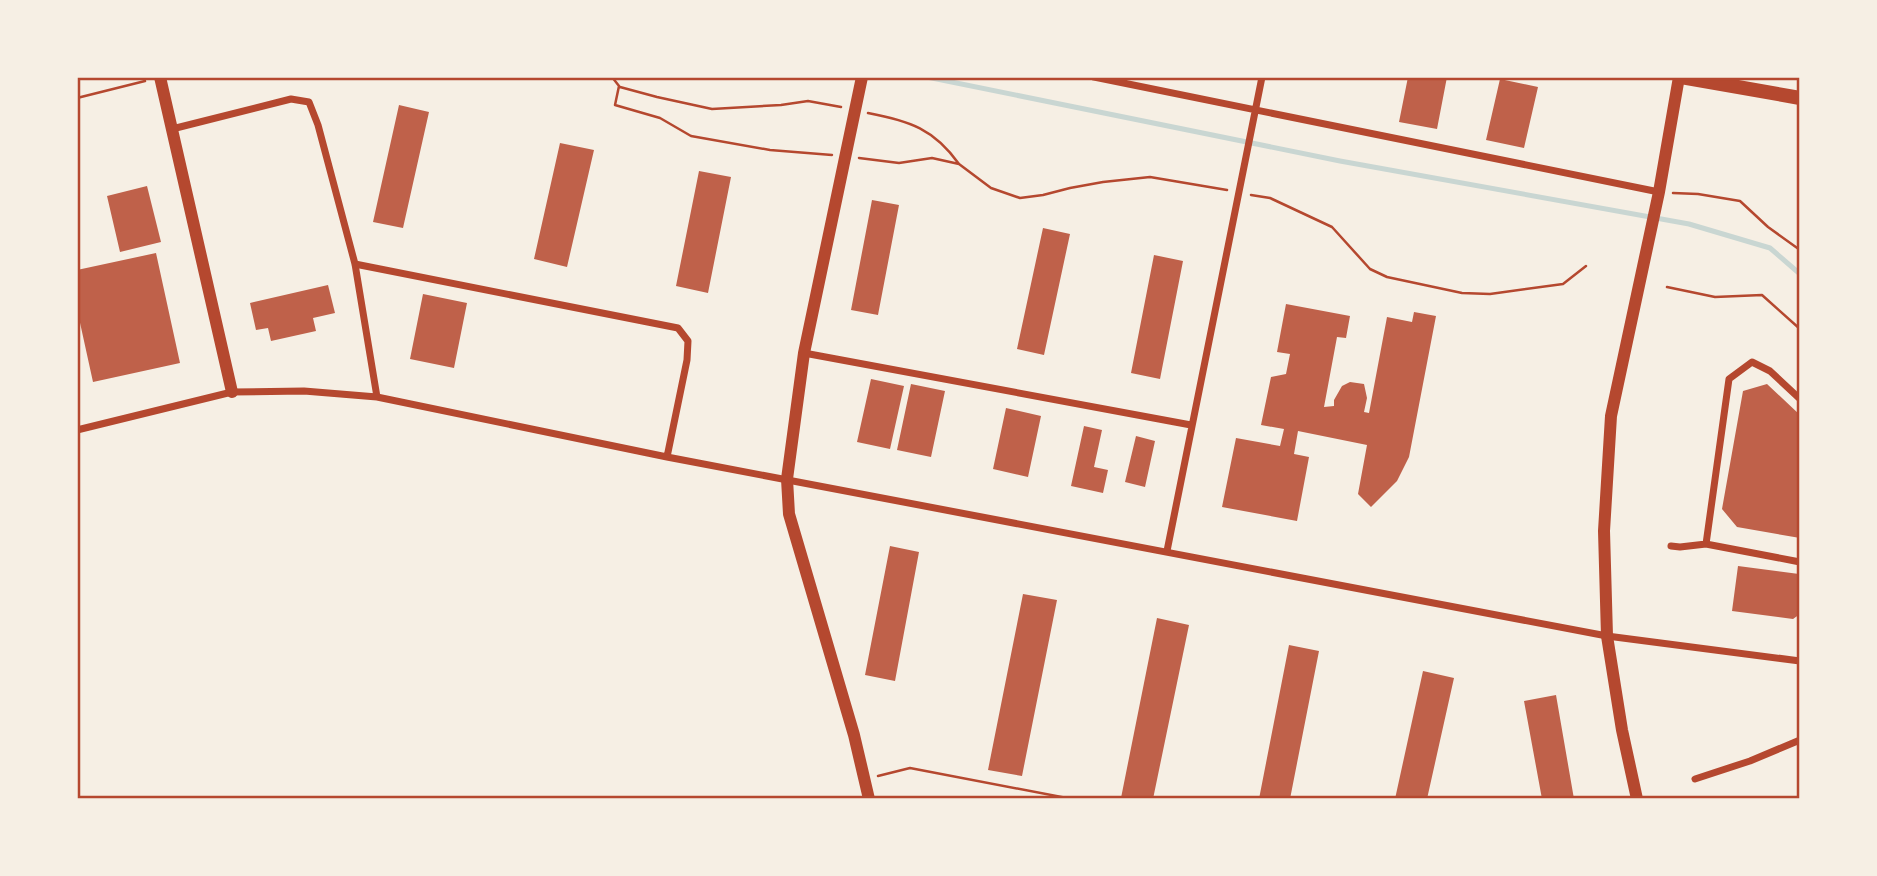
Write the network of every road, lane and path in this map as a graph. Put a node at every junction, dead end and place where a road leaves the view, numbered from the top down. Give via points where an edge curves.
1 (160, 77) edge
2 (612, 77) edge
3 (862, 77) edge
4 (1094, 77) edge
5 (1262, 77) edge
6 (1680, 77) edge
7 (619, 86) junction
8 (1800, 97) edge
9 (77, 99) edge
10 (846, 108) dead end
11 (1255, 111) junction
12 (855, 116) junction
13 (172, 129) junction
14 (844, 156) junction
15 (960, 164) junction
16 (1230, 191) dead end
17 (1659, 192) junction
18 (1243, 193) dead end
19 (1800, 250) edge
20 (355, 264) junction
21 (1586, 266) dead end
22 (1667, 286) dead end
23 (1800, 329) edge
24 (804, 353) junction
25 (232, 392) junction
26 (377, 397) junction
27 (1800, 399) edge
28 (1191, 425) junction
29 (77, 430) edge
30 (667, 457) junction
31 (786, 479) junction
32 (1706, 544) junction
33 (1671, 546) dead end
34 (1167, 551) junction
35 (1800, 562) edge
36 (1608, 636) junction
37 (1800, 661) edge
38 (1800, 740) edge
39 (865, 779) junction
40 (1695, 779) dead end
41 (869, 799) edge
42 (1072, 799) edge
43 (1637, 799) edge

1 - 9 path
1 - 13 street
2 - 7 path
3 - 12 street
4 - 11 street
5 - 11 street
6 - 8 main road
6 - 17 street
7 - 10 path via 712,109 808,101
7 - 14 path via 615,105 660,118 691,136 770,150
11 - 17 street
11 - 28 street
12 - 14 street
12 - 15 path via 896,118 927,131
13 - 20 street via 291,99 309,102
13 - 25 street
14 - 15 path via 899,163 932,158
14 - 24 street
15 - 16 path via 991,188 1020,198 1150,177
17 - 19 path via 1740,201
17 - 36 street via 1611,416 1604,531
18 - 21 path via 1270,198 1332,227 1370,269 1387,277 1462,293 1563,285
20 - 26 street
20 - 30 street via 678,328 688,341 687,360
22 - 23 path via 1715,297 1762,295
24 - 28 street
24 - 31 street
25 - 26 street
25 - 29 street
26 - 30 street
27 - 32 street via 1770,371 1752,362 1729,379
28 - 34 street
30 - 31 street
31 - 34 street
31 - 39 street via 789,514
32 - 33 street
32 - 35 street
34 - 36 street
36 - 37 street
36 - 43 street
38 - 40 street
39 - 41 street
39 - 42 path via 910,768

